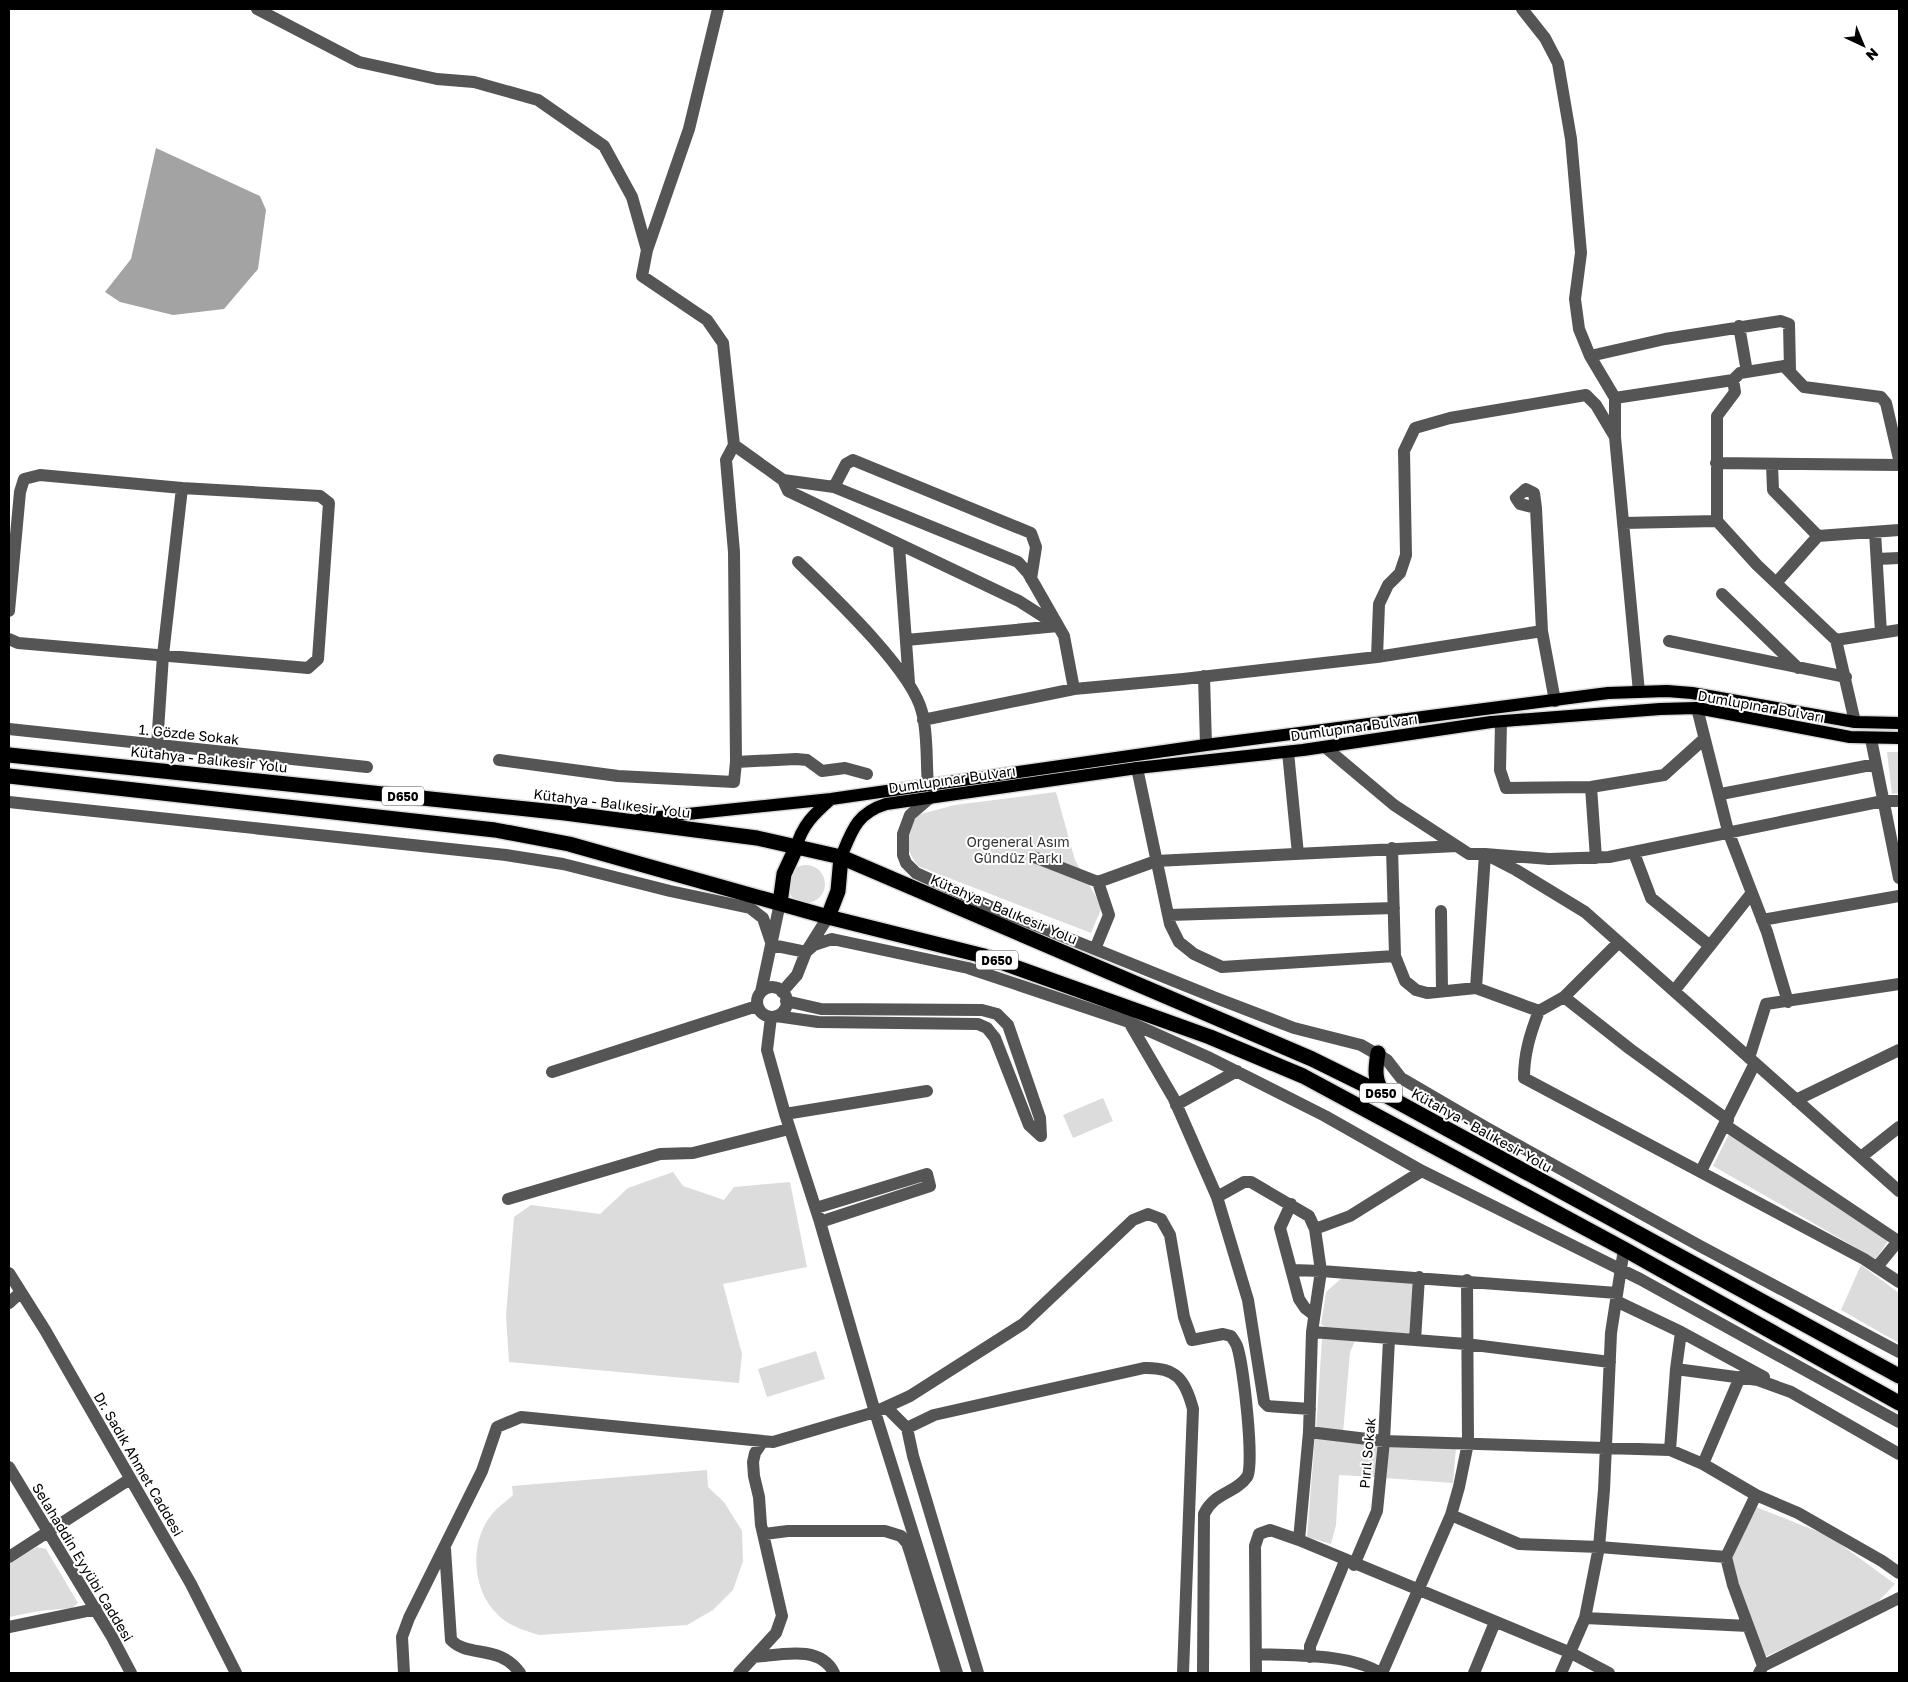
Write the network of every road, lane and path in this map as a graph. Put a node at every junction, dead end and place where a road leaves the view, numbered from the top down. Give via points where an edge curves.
1 (257, 9) edge
2 (718, 9) edge
3 (1522, 9) edge
4 (647, 250) junction
5 (1739, 326) junction
6 (1590, 356) junction
7 (1790, 370) junction
8 (1747, 372) junction
9 (1733, 380) junction
10 (1615, 398) junction
11 (1615, 437) junction
12 (734, 445) junction
13 (1899, 459) edge
14 (1716, 463) junction
15 (1772, 464) junction
16 (1899, 465) edge
17 (783, 480) junction
18 (834, 487) junction
19 (182, 488) junction
20 (1536, 508) dead end
21 (1717, 521) junction
22 (1623, 523) junction
23 (1899, 530) edge
24 (1875, 532) junction
25 (1818, 536) junction
26 (899, 546) junction
27 (1899, 558) edge
28 (1877, 559) junction
29 (798, 562) dead end
30 (1031, 578) junction
31 (1776, 583) junction
32 (1722, 594) dead end
33 (9, 611) edge
34 (1058, 626) junction
35 (1899, 630) edge
36 (1542, 631) junction
37 (1881, 633) junction
38 (9, 639) edge
39 (906, 640) junction
40 (1836, 640) junction
41 (1670, 641) dead end
42 (163, 655) junction
43 (1377, 657) junction
44 (1798, 668) junction
45 (1204, 676) junction
46 (1846, 677) junction
47 (909, 683) junction
48 (1074, 689) junction
49 (1639, 692) junction
50 (1554, 701) junction
51 (1697, 708) junction
52 (923, 720) junction
53 (1501, 722) junction
54 (1855, 722) junction
55 (1899, 723) edge
56 (9, 729) edge
57 (1899, 738) edge
58 (1704, 739) junction
59 (1871, 739) junction
60 (1206, 745) junction
61 (157, 746) junction
62 (1325, 747) junction
63 (1288, 752) junction
64 (9, 754) edge
65 (499, 760) dead end
66 (736, 762) junction
67 (1876, 764) junction
68 (367, 767) dead end
69 (1137, 768) junction
70 (867, 774) dead end
71 (9, 776) edge
72 (1591, 787) junction
73 (929, 791) junction
74 (1721, 794) junction
75 (831, 799) junction
76 (1883, 801) junction
77 (1899, 801) edge
78 (9, 802) edge
79 (629, 821) junction
80 (1728, 831) junction
81 (1457, 846) junction
82 (796, 848) junction
83 (1392, 848) junction
84 (1634, 852) junction
85 (1298, 854) junction
86 (1485, 854) junction
87 (841, 857) junction
88 (1034, 857) dead end
89 (1596, 858) junction
90 (1156, 861) junction
91 (1899, 878) edge
92 (1098, 882) junction
93 (1752, 894) junction
94 (1899, 896) edge
95 (780, 903) junction
96 (1394, 908) junction
97 (1441, 911) dead end
98 (1169, 915) junction
99 (1762, 920) junction
100 (825, 922) junction
101 (832, 939) junction
102 (1619, 942) junction
103 (772, 945) junction
104 (1710, 946) junction
105 (1094, 949) junction
106 (806, 952) junction
107 (1395, 956) junction
108 (1899, 984) edge
109 (1476, 988) junction
110 (1442, 991) junction
111 (1674, 991) junction
112 (761, 992) junction
113 (784, 996) junction
114 (1564, 997) junction
115 (1788, 1002) junction
116 (757, 1006) junction
117 (1539, 1011) junction
118 (774, 1016) junction
119 (1129, 1022) junction
120 (1899, 1050) edge
121 (1378, 1053) junction
122 (1752, 1061) junction
123 (1237, 1071) junction
124 (552, 1072) dead end
125 (927, 1091) dead end
126 (1385, 1095) junction
127 (1796, 1100) junction
128 (1176, 1105) junction
129 (785, 1114) junction
130 (1727, 1122) junction
131 (1899, 1127) edge
132 (789, 1129) junction
133 (1860, 1157) junction
134 (1422, 1171) junction
135 (1701, 1171) junction
136 (1899, 1191) edge
137 (1217, 1197) junction
138 (508, 1199) dead end
139 (1291, 1204) junction
140 (816, 1208) junction
141 (820, 1222) junction
142 (1315, 1229) junction
143 (1899, 1240) edge
144 (1624, 1249) junction
145 (1877, 1267) junction
146 (1292, 1270) junction
147 (1321, 1271) junction
148 (9, 1273) edge
149 (1419, 1277) junction
150 (1466, 1280) junction
151 (1899, 1282) edge
152 (1618, 1286) junction
153 (21, 1292) junction
154 (9, 1303) edge
155 (1314, 1315) junction
156 (1312, 1332) junction
157 (1681, 1332) junction
158 (1389, 1339) junction
159 (1416, 1340) junction
160 (1466, 1344) junction
161 (1899, 1352) edge
162 (1610, 1362) junction
163 (1676, 1369) junction
164 (1899, 1376) edge
165 (1740, 1377) junction
166 (1791, 1392) junction
167 (1899, 1403) edge
168 (1310, 1409) junction
169 (880, 1410) junction
170 (1899, 1422) edge
171 (908, 1428) junction
172 (1309, 1432) junction
173 (763, 1441) junction
174 (1384, 1441) junction
175 (1468, 1443) junction
176 (1606, 1448) junction
177 (1670, 1450) junction
178 (1899, 1454) edge
179 (1703, 1464) junction
180 (9, 1467) edge
181 (130, 1479) junction
182 (1756, 1494) junction
183 (1451, 1516) junction
184 (48, 1531) junction
185 (764, 1534) junction
186 (1299, 1540) junction
187 (445, 1547) junction
188 (1599, 1547) junction
189 (9, 1557) edge
190 (1726, 1557) junction
191 (1350, 1563) junction
192 (1899, 1573) edge
193 (1418, 1590) junction
194 (1899, 1598) edge
195 (96, 1609) junction
196 (1585, 1618) junction
197 (1495, 1622) junction
198 (1748, 1626) junction
199 (9, 1627) edge
200 (1570, 1653) junction
201 (1256, 1654) junction
202 (754, 1657) junction
203 (1310, 1657) junction
204 (1761, 1670) edge
205 (131, 1673) edge
206 (236, 1673) edge
207 (404, 1673) edge
208 (520, 1673) edge
209 (739, 1673) edge
210 (834, 1673) edge
211 (947, 1673) edge
212 (957, 1673) edge
213 (978, 1673) edge
214 (1183, 1673) edge
215 (1203, 1673) edge
216 (1256, 1673) edge
217 (1381, 1673) edge
218 (1474, 1673) edge
219 (1561, 1673) edge
220 (1609, 1673) edge

1 - 4 street via 359,62 436,79 474,82 538,100 604,146 632,197
2 - 4 street via 689,130
3 - 6 street via 1545,38 1558,63 1571,139 1581,253 1576,309 1579,329
4 - 12 street via 642,276 707,320 723,343
5 - 6 street
5 - 7 street via 1781,321 1788,324
5 - 8 street
6 - 10 street
7 - 8 street via 1784,366
7 - 13 street via 1804,388 1880,397 1886,403
8 - 9 street via 1740,373
9 - 10 street
9 - 14 street via 1735,392 1718,416
10 - 11 street
11 - 22 street
11 - 43 street via 1596,405 1586,395 1450,418 1415,428 1404,451 1406,555 1400,573 1388,586 1379,604
12 - 17 street
12 - 66 street via 726,460 734,552
14 - 15 street
14 - 21 street
15 - 16 street
15 - 25 street via 1773,490
17 - 18 street
17 - 26 street via 788,492
18 - 30 street via 1018,562
18 - 30 street via 846,464 853,460 1031,533 1036,547
19 - 33 street via 40,475 24,479 20,492
19 - 42 street
19 - 42 street via 320,496 329,503 318,659 313,666 299,669
20 - 36 street
21 - 22 street
21 - 31 street
22 - 49 street
23 - 24 street
24 - 25 street
24 - 28 street
25 - 31 street
26 - 34 street via 1019,601
26 - 39 street
27 - 28 street
28 - 37 street
29 - 47 street via 854,619
30 - 34 street
31 - 40 street
32 - 44 street
34 - 39 street
34 - 48 street via 1064,636
35 - 37 street
36 - 43 street
36 - 50 street
37 - 40 street
38 - 42 street
39 - 47 street
40 - 46 street
41 - 44 street
42 - 61 street
43 - 45 street
44 - 46 street
45 - 48 street
45 - 60 street
46 - 54 street
47 - 52 street
48 - 52 street
49 - 50 main road, Dumlupınar Bulvarı
49 - 54 main road, Dumlupınar Bulvarı via 1692,693
50 - 60 main road, Dumlupınar Bulvarı
51 - 53 main road, Dumlupınar Bulvarı
51 - 58 street
51 - 59 main road, Dumlupınar Bulvarı
52 - 73 street
53 - 62 main road, Dumlupınar Bulvarı
53 - 72 street via 1500,770 1506,788
54 - 55 main road, Dumlupınar Bulvarı
56 - 61 street, 1. Gözde Sokak
57 - 59 main road, Dumlupınar Bulvarı
58 - 72 street via 1664,775
58 - 74 street
59 - 67 street
60 - 73 main road, Dumlupınar Bulvarı
61 - 68 street, 1. Gözde Sokak
62 - 63 main road, Dumlupınar Bulvarı
62 - 81 street via 1394,805
63 - 69 main road, Dumlupınar Bulvarı
63 - 85 street
64 - 79 highway, Kütahya - Balıkesir Yolu / D650
65 - 66 street via 618,776 734,782
66 - 70 street via 807,760 822,771 845,768
67 - 74 street
67 - 76 street
69 - 73 main road, Dumlupınar Bulvarı
69 - 90 street
71 - 95 highway, D650 via 495,830 604,853
72 - 89 street
73 - 75 main road, Dumlupınar Bulvarı
73 - 87 main road, Dumlupınar Bulvarı via 867,812 854,826
73 - 105 street via 910,815 903,834 903,855 916,873
74 - 80 street
75 - 79 main road, Dumlupınar Bulvarı
75 - 82 main road via 801,831
76 - 77 street
76 - 80 street
76 - 91 street
78 - 103 street via 563,864 750,908 763,918
79 - 82 highway, Kütahya - Balıkesir Yolu / D650 via 757,838
80 - 84 street
80 - 93 street
81 - 83 street
81 - 86 street via 1469,854
82 - 87 highway, Kütahya - Balıkesir Yolu / D650
82 - 95 highway via 784,874
83 - 85 street
83 - 96 street
84 - 89 street
84 - 104 street via 1651,898
85 - 90 street
86 - 89 street via 1549,859
86 - 102 street via 1585,912
86 - 109 street
87 - 100 highway via 838,891
87 - 126 highway, Kütahya - Balıkesir Yolu / D650 via 1312,1059
88 - 92 street
90 - 92 street
90 - 98 street
92 - 105 street via 1109,915
93 - 99 street
93 - 104 street
94 - 99 street
95 - 100 highway, D650
95 - 103 street
96 - 98 street
96 - 107 street
97 - 110 street
98 - 107 street via 1179,942 1194,954 1222,967
99 - 115 street
100 - 101 street
100 - 106 street
100 - 144 highway, D650 via 984,956 1210,1037 1303,1076
101 - 106 street via 818,943
101 - 119 street via 968,968
102 - 111 street
102 - 114 street
103 - 106 street
103 - 112 street
104 - 111 street
105 - 121 street via 1294,1028 1361,1044
106 - 113 street
107 - 110 street via 1405,981 1416,990 1427,993
108 - 115 street
109 - 110 street
109 - 117 street
111 - 122 street
112 - 113 street via 769,987
112 - 116 street
113 - 118 street via 784,1010
113 - 118 street via 821,1008 982,1010 997,1014 1008,1025 1040,1118 1041,1136 1029,1125 995,1038 987,1028 978,1024 818,1022
114 - 117 street
114 - 130 street
115 - 122 street via 1766,1004
116 - 118 street via 762,1014
116 - 124 street
117 - 135 street via 1529,1036 1524,1078
118 - 129 street via 767,1050
119 - 123 street
119 - 128 street
120 - 127 street
121 - 126 highway via 1377,1085
121 - 161 street via 1401,1078 1485,1127
122 - 127 street
122 - 130 street
123 - 128 street
123 - 134 street
125 - 129 street
126 - 164 highway, Kütahya - Balıkesir Yolu / D650
127 - 133 street
128 - 137 street
129 - 132 street
130 - 135 street
130 - 143 street
131 - 133 street
132 - 138 street via 693,1153 660,1154
132 - 140 street
133 - 136 street
134 - 142 street via 1350,1216
134 - 152 street
135 - 145 street
137 - 139 street via 1244,1182 1251,1182
137 - 168 street via 1248,1300 1264,1402 1268,1406
139 - 142 street via 1310,1216
139 - 146 street via 1280,1228
140 - 141 street
140 - 141 street via 927,1174 930,1186
141 - 169 street
142 - 147 street
143 - 145 street
144 - 152 street
144 - 167 highway, D650
145 - 151 street
146 - 147 street
146 - 155 street via 1299,1299
147 - 149 street
147 - 155 street
148 - 153 street, Dr. Sadık Ahmet Caddesi
149 - 150 street
149 - 159 street
150 - 152 street
150 - 160 street
152 - 157 street
152 - 162 street
152 - 170 street via 1640,1279
153 - 154 street
153 - 181 street, Dr. Sadık Ahmet Caddesi
155 - 156 street
156 - 158 street
156 - 168 street
157 - 163 street
157 - 166 street
158 - 159 street
158 - 174 street, Pırıl Sokak
159 - 160 street
160 - 162 street
160 - 175 street
162 - 176 street
163 - 165 street
163 - 177 street
165 - 166 street
165 - 179 street
166 - 178 street
168 - 172 street
169 - 171 street
169 - 173 street via 773,1442
169 - 212 street
169 - 215 street via 910,1396 1023,1324 1133,1220 1148,1214 1162,1219 1170,1235 1184,1317 1192,1340 1223,1334 1231,1336 1237,1345 1247,1409 1250,1465 1247,1476 1238,1486 1214,1499 1204,1514
171 - 213 street via 912,1456
171 - 214 street via 934,1415 1144,1368 1160,1367 1172,1372 1188,1390 1193,1409
172 - 174 street
172 - 186 street
173 - 185 street via 753,1462
173 - 187 street via 521,1417 497,1427 482,1471
174 - 175 street
174 - 191 street, Pırıl Sokak via 1377,1511
175 - 176 street
175 - 183 street
176 - 177 street
176 - 188 street
177 - 179 street
179 - 182 street
180 - 184 street, Selahaddin Eyyübi Caddesi
181 - 184 street
181 - 206 street, Dr. Sadık Ahmet Caddesi via 191,1584
182 - 190 street
182 - 192 street via 1808,1518
183 - 188 street via 1519,1544
183 - 193 street
184 - 189 street
184 - 195 street, Selahaddin Eyyübi Caddesi
185 - 202 street via 782,1616 776,1633
185 - 211 street via 885,1531 901,1536 907,1542
186 - 191 street
186 - 201 street via 1270,1530 1260,1534 1255,1546
187 - 207 street via 402,1637
187 - 208 street via 451,1640 460,1648 477,1649 501,1658 514,1665
188 - 190 street
188 - 196 street
190 - 198 street
191 - 193 street
191 - 203 street, Pırıl Sokak via 1310,1646
193 - 197 street
193 - 217 street
194 - 204 street
195 - 199 street
195 - 205 street, Selahaddin Eyyübi Caddesi
196 - 198 street
196 - 200 street
197 - 200 street
197 - 218 street
198 - 204 street
200 - 219 street
200 - 220 street
201 - 203 street
201 - 216 street
202 - 209 street
202 - 210 street via 810,1654 825,1660
203 - 217 street via 1358,1663

